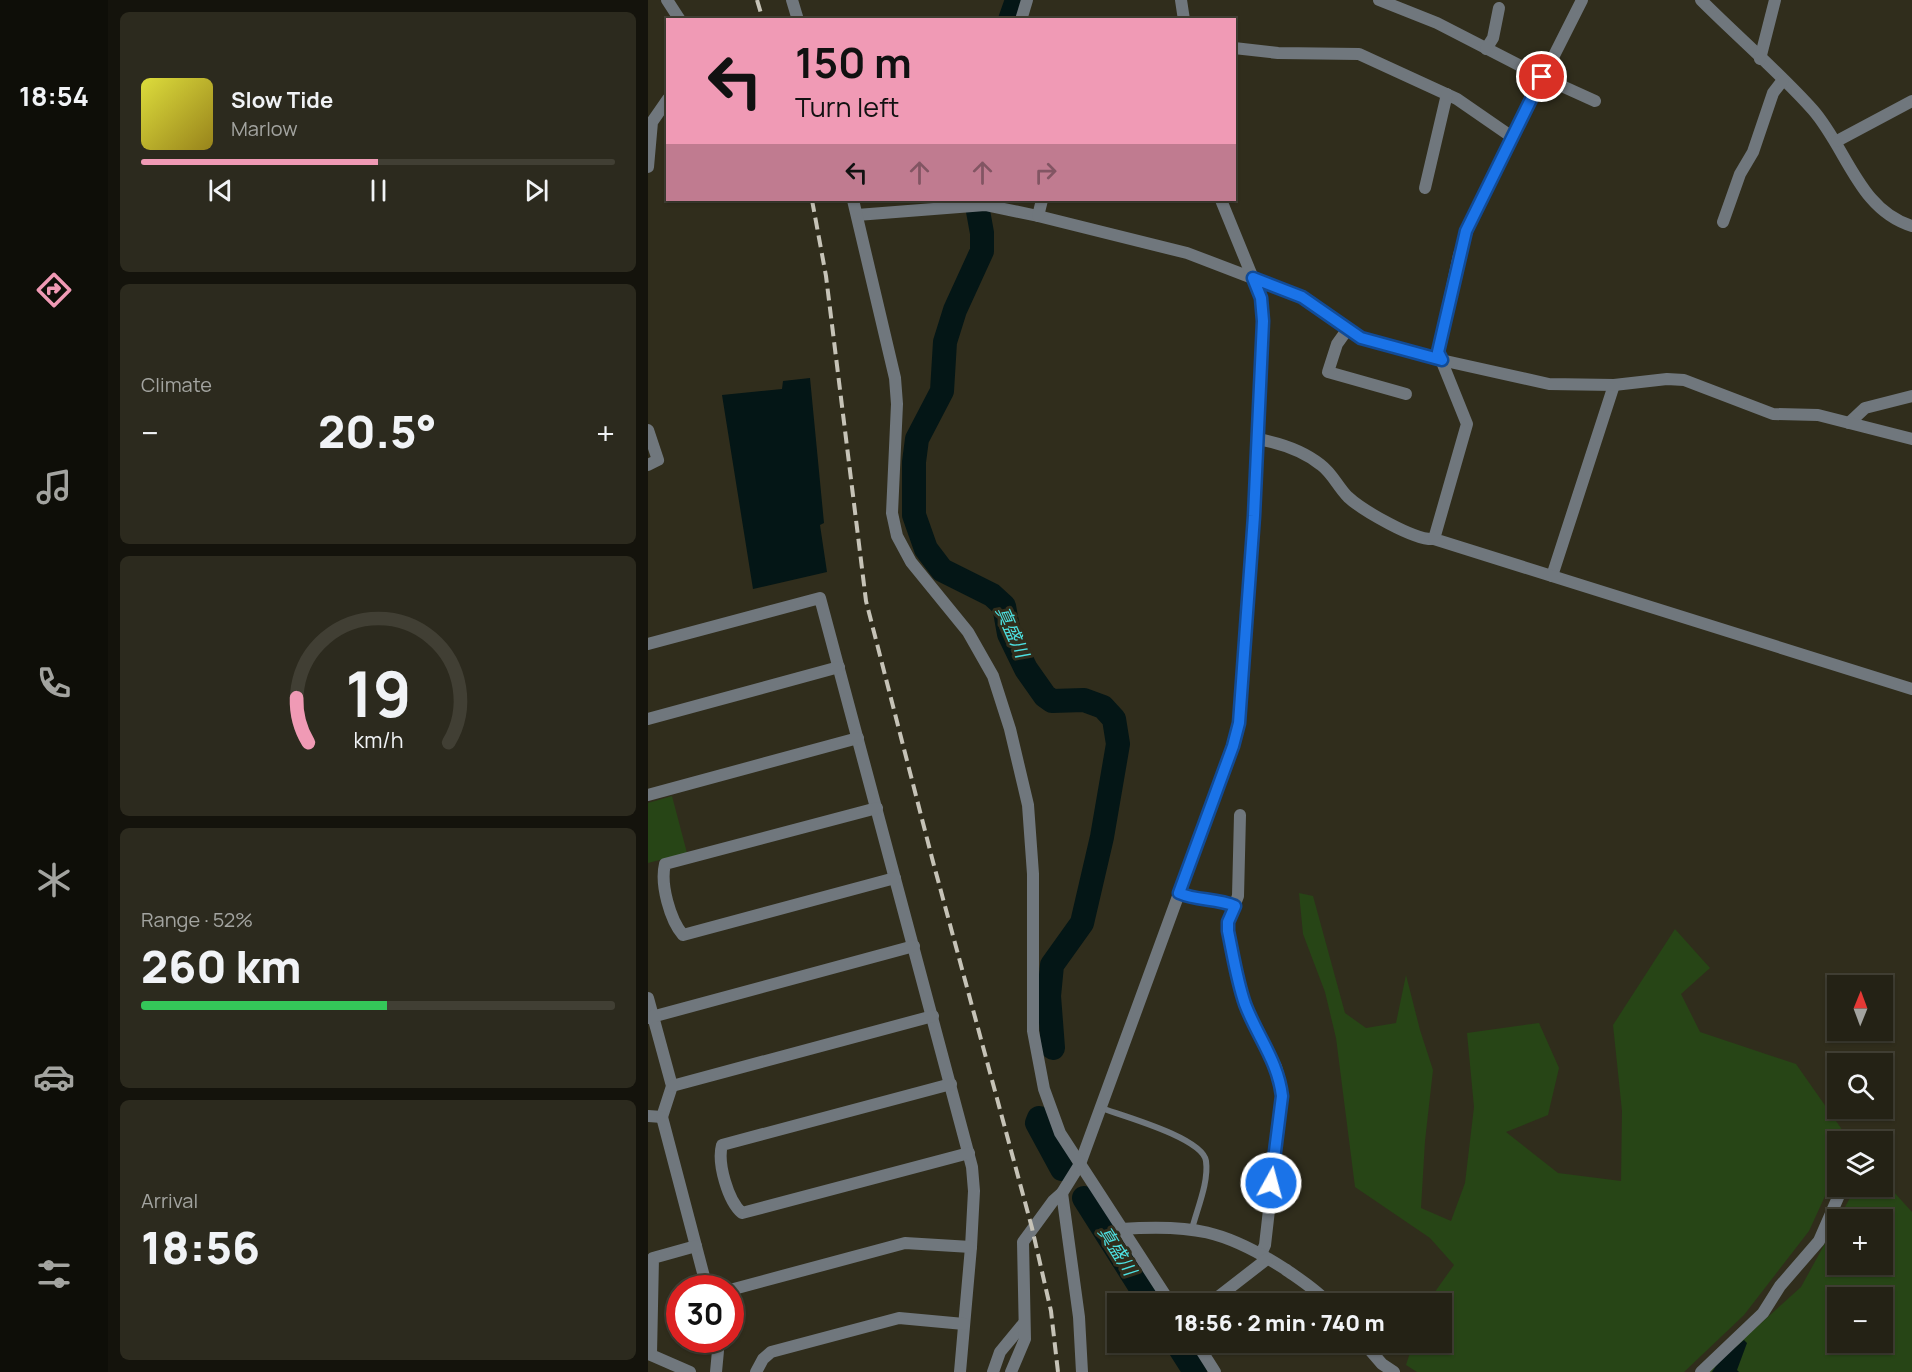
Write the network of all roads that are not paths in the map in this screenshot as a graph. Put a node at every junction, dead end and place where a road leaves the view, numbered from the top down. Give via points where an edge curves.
1 (667, 0) edge
2 (792, 0) edge
3 (1027, 0) edge
4 (1181, 0) edge
5 (1381, 0) edge
6 (1582, 0) edge
7 (1701, 0) edge
8 (1775, 0) edge
9 (1499, 8) dead end
10 (679, 18) edge
11 (797, 18) edge
12 (1022, 18) edge
13 (1184, 18) edge
14 (1236, 48) edge
15 (1486, 49) junction
16 (1760, 59) junction
17 (1542, 77) junction
18 (1783, 80) junction
19 (1447, 94) junction
20 (1595, 101) dead end
21 (666, 102) edge
22 (1912, 102) edge
23 (1512, 137) junction
24 (1837, 141) junction
25 (648, 167) edge
26 (1425, 188) dead end
27 (853, 201) edge
28 (1042, 201) edge
29 (1221, 201) edge
30 (987, 203) edge
31 (857, 215) junction
32 (1038, 216) junction
33 (1723, 222) dead end
34 (1912, 226) edge
35 (1253, 278) junction
36 (1347, 330) junction
37 (1442, 360) junction
38 (1614, 385) junction
39 (1406, 394) dead end
40 (1912, 396) edge
41 (1849, 423) junction
42 (648, 430) edge
43 (1257, 439) junction
44 (1912, 439) edge
45 (648, 465) edge
46 (1434, 539) junction
47 (1552, 576) junction
48 (648, 644) edge
49 (839, 667) junction
50 (1912, 689) edge
51 (648, 719) edge
52 (858, 738) junction
53 (648, 795) edge
54 (877, 808) junction
55 (1240, 816) dead end
56 (895, 878) junction
57 (1179, 893) junction
58 (1235, 906) junction
59 (914, 946) junction
60 (648, 998) edge
61 (933, 1016) junction
62 (650, 1018) edge
63 (951, 1084) junction
64 (672, 1086) junction
65 (1101, 1108) junction
66 (648, 1116) edge
67 (662, 1117) junction
68 (969, 1153) junction
69 (1080, 1164) junction
70 (1062, 1193) junction
71 (1838, 1197) edge
72 (1121, 1229) junction
73 (1192, 1229) junction
74 (696, 1246) junction
75 (971, 1247) junction
76 (1264, 1257) junction
77 (704, 1275) edge
78 (744, 1286) edge
79 (1164, 1293) edge
80 (1222, 1293) edge
81 (1316, 1293) edge
82 (964, 1323) junction
83 (1024, 1323) junction
84 (718, 1353) edge
85 (1203, 1353) edge
86 (1374, 1353) edge
87 (690, 1372) edge
88 (716, 1372) edge
89 (756, 1372) edge
90 (960, 1372) edge
91 (993, 1372) edge
92 (1011, 1372) edge
93 (1082, 1372) edge
94 (1215, 1372) edge
95 (1394, 1372) edge
96 (1701, 1372) edge

1 - 10 street
2 - 11 street
3 - 12 street
4 - 13 street
5 - 15 street
6 - 17 street
7 - 16 street
8 - 16 street
9 - 15 street via 1493,38
14 - 19 street via 1359,54
15 - 17 street
16 - 18 street
17 - 20 street
17 - 23 street
18 - 24 street
18 - 33 street via 1773,93
19 - 23 street
19 - 26 street
21 - 25 street via 652,122
22 - 24 street
23 - 37 street via 1466,231 1438,352
24 - 34 street via 1872,202 1896,222
27 - 31 street
28 - 32 street
29 - 35 street
30 - 31 street
30 - 32 street
31 - 69 street via 896,390 894,525 911,562 968,632 982,656 993,676 1010,729 1028,805 1031,837 1033,1031 1044,1089 1060,1133
32 - 35 street via 1187,254
35 - 36 street via 1302,297
35 - 43 street via 1261,298 1263,321
36 - 37 street via 1377,345
36 - 39 street via 1337,344 1328,372
37 - 38 street via 1549,384
37 - 46 street via 1467,424
38 - 41 street via 1684,380 1773,414 1818,415
38 - 47 street
40 - 41 street via 1865,408
41 - 44 street
42 - 45 street via 658,460
43 - 46 street via 1298,451 1325,468 1357,504 1419,538
43 - 57 street via 1239,723
46 - 47 street
47 - 50 street
48 - 49 street via 820,598
49 - 51 street
49 - 52 street
52 - 53 street
52 - 54 street
54 - 56 street
54 - 56 street via 665,864 662,875 676,927 683,935
55 - 58 street
56 - 59 street
57 - 58 street
57 - 65 street
58 - 76 street via 1228,931 1244,1003 1276,1067 1282,1096
59 - 61 street
59 - 62 street
60 - 62 street
61 - 63 street
61 - 64 street
62 - 64 street
63 - 68 street
63 - 68 street via 722,1145 720,1154 734,1205 742,1213
64 - 67 street
65 - 69 street
65 - 73 lane via 1180,1137 1203,1154 1206,1172
66 - 67 street
67 - 74 street
68 - 75 street via 974,1180
69 - 70 street
69 - 72 street
70 - 83 street via 1023,1242
70 - 93 street via 1079,1317
71 - 96 street via 1820,1241 1780,1286 1763,1313
72 - 73 street
72 - 79 street
73 - 76 street via 1223,1235
74 - 77 street
74 - 87 street via 653,1258 651,1355
75 - 78 street via 905,1242
75 - 82 street
76 - 80 street
76 - 81 street
82 - 89 street via 899,1317 771,1353
82 - 90 street
83 - 91 street via 1000,1352
83 - 92 street via 1025,1339
84 - 88 street
85 - 94 street
86 - 95 street

